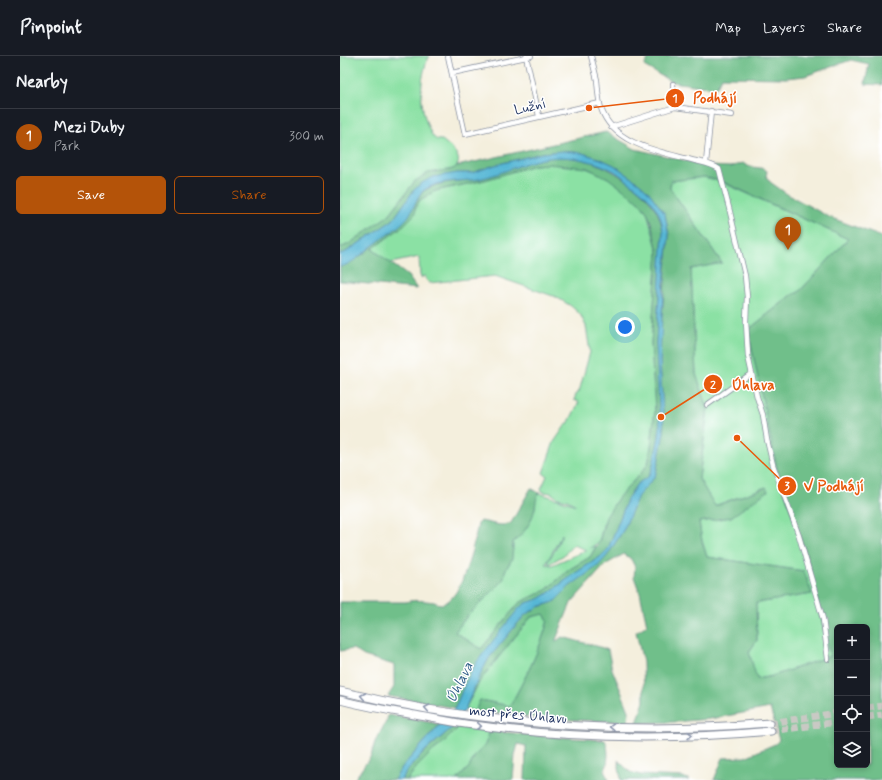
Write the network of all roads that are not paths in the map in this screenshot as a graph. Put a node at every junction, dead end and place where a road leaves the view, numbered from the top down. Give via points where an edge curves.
1 (448, 56) edge
2 (528, 56) edge
3 (591, 56) edge
4 (452, 74) junction
5 (673, 84) dead end
6 (600, 103) junction
7 (675, 107) junction
8 (711, 111) junction
9 (732, 114) dead end
10 (539, 116) junction
11 (611, 127) junction
12 (706, 163) junction
13 (752, 373) junction
14 (707, 405) dead end
15 (828, 659) dead end
16 (340, 691) edge
17 (340, 700) edge

1 - 4 street
2 - 4 street
2 - 10 street
3 - 6 street
4 - 10 street, Lužní via 465,134
5 - 7 street
6 - 10 street, Lužní
6 - 11 street
7 - 8 street
7 - 11 street
8 - 9 street
8 - 12 street
11 - 12 street via 634,143
12 - 13 street via 719,169 745,276 748,356
13 - 14 street
13 - 15 street via 764,415 773,464 799,536 823,619
17 -> 16 highway, most přes Úhlavu via 474,725 564,733 651,736 717,734 770,727 564,726 476,717

